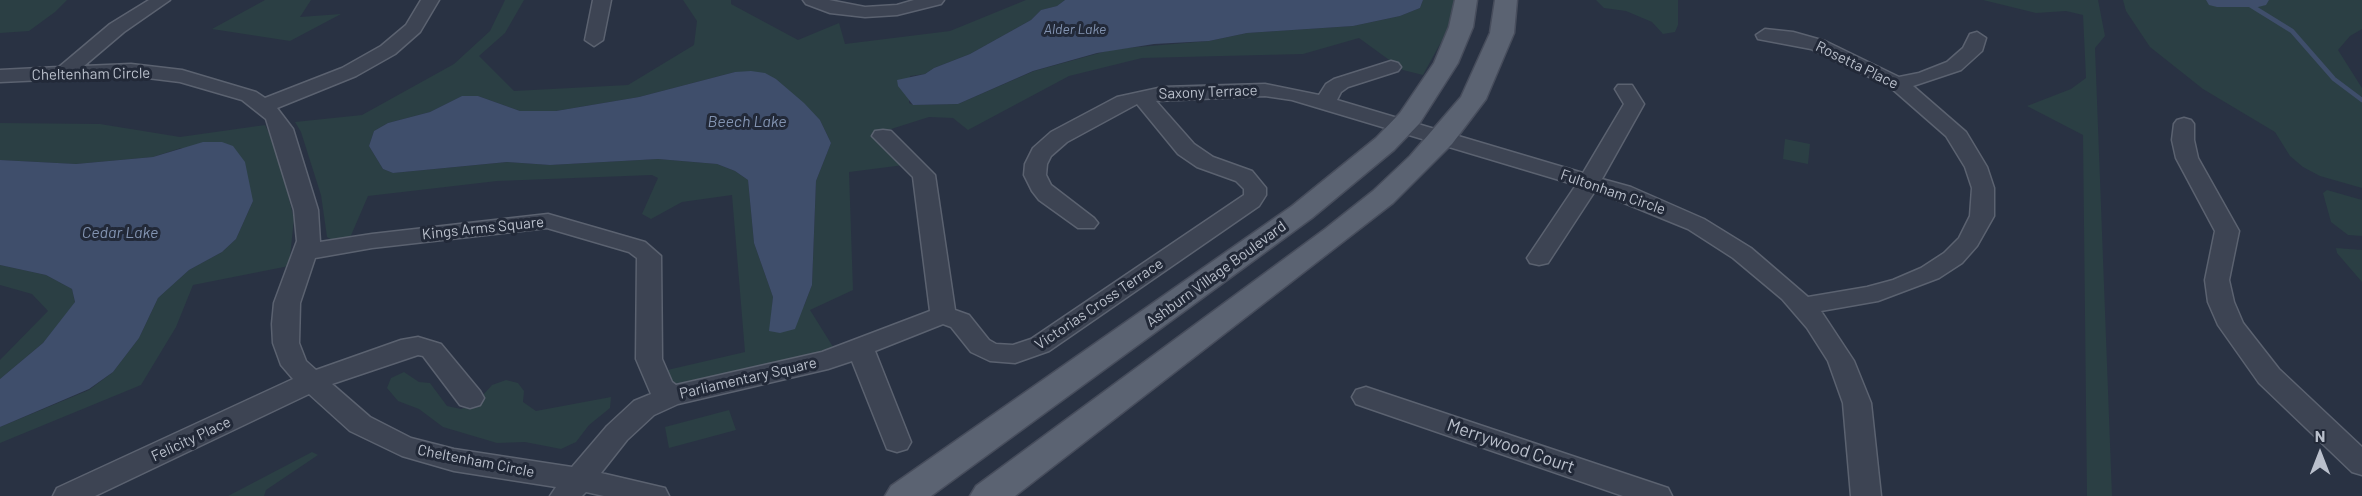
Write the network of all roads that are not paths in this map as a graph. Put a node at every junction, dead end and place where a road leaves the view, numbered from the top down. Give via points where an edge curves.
1 (161, 0) edge
2 (430, 0) edge
3 (602, 0) edge
4 (812, 0) edge
5 (1466, 0) edge
6 (1506, 0) edge
7 (929, 1) edge
8 (1765, 35) dead end
9 (1977, 38) dead end
10 (594, 40) dead end
11 (1391, 68) dead end
12 (66, 72) junction
13 (0, 76) edge
14 (1896, 83) junction
15 (1625, 89) dead end
16 (1141, 96) junction
17 (1325, 103) junction
18 (263, 106) junction
19 (2184, 124) dead end
20 (1403, 126) junction
21 (883, 136) dead end
22 (1443, 138) junction
23 (1590, 181) junction
24 (1086, 223) dead end
25 (307, 252) junction
26 (1539, 258) dead end
27 (1803, 306) junction
28 (943, 315) junction
29 (861, 349) junction
30 (313, 381) junction
31 (671, 396) junction
32 (1366, 396) dead end
33 (470, 398) dead end
34 (897, 442) dead end
35 (2362, 464) edge
36 (572, 488) edge
37 (68, 496) edge
38 (654, 496) edge
39 (904, 496) edge
40 (989, 496) edge
41 (1657, 496) edge
42 (1866, 496) edge

1 - 12 street via 117,28
2 - 18 street via 413,28 379,56 341,76
3 - 10 street
4 - 7 street via 836,9 865,12 897,10
5 - 20 main road, Ashburn Village Boulevard via 1461,27 1446,63
6 - 22 main road via 1502,33 1486,74 1473,99
8 - 14 street, Rosetta Place via 1818,45
9 - 14 street via 1972,51 1954,66 1924,78
11 - 17 street via 1341,83 1333,88
12 - 13 street, Cheltenham Circle
12 - 18 street, Cheltenham Circle via 130,70 182,76 249,96
14 - 27 street, Rosetta Place via 1942,119 1969,153 1983,195 1977,228 1953,258 1930,273 1869,295
15 - 23 street via 1634,104
16 - 17 street, Saxony Terrace via 1265,90
16 - 24 street, Saxony Terrace via 1124,101 1059,137 1041,153 1036,164 1035,175 1047,195
16 - 28 street, Victorias Cross Terrace via 1193,156 1251,181 1255,188 1251,201 1029,351 990,352 980,346 960,321
17 - 20 street, Saxony Terrace
18 - 25 street, Cheltenham Circle via 282,129 306,210
19 - 35 street via 2187,158 2227,231 2217,280 2231,325 2269,376
20 - 22 street, Saxony Terrace
20 - 39 main road, Ashburn Village Boulevard via 1348,177 1302,212
21 - 28 street via 924,175
22 - 23 street, Fultonham Circle
22 - 40 main road via 1353,221
23 - 26 street
23 - 27 street, Fultonham Circle via 1648,202 1719,238 1772,276
25 - 30 street, Cheltenham Circle via 287,303 285,324 286,343 294,365
25 - 31 street, Kings Arms Square via 548,220 637,247 649,256 649,358 660,387
27 - 42 street, Fultonham Circle via 1830,341 1850,382 1861,425
28 - 29 street, Parliamentary Square
29 - 31 street, Parliamentary Square via 792,370
29 - 34 street
30 - 33 street, Felicity Place via 418,346 437,354
30 - 36 street, Cheltenham Circle via 360,424 402,446
30 - 37 street, Felicity Place
31 - 36 street, Parliamentary Square via 628,421
32 - 41 street, Merrywood Court
36 - 38 street, Cheltenham Circle

